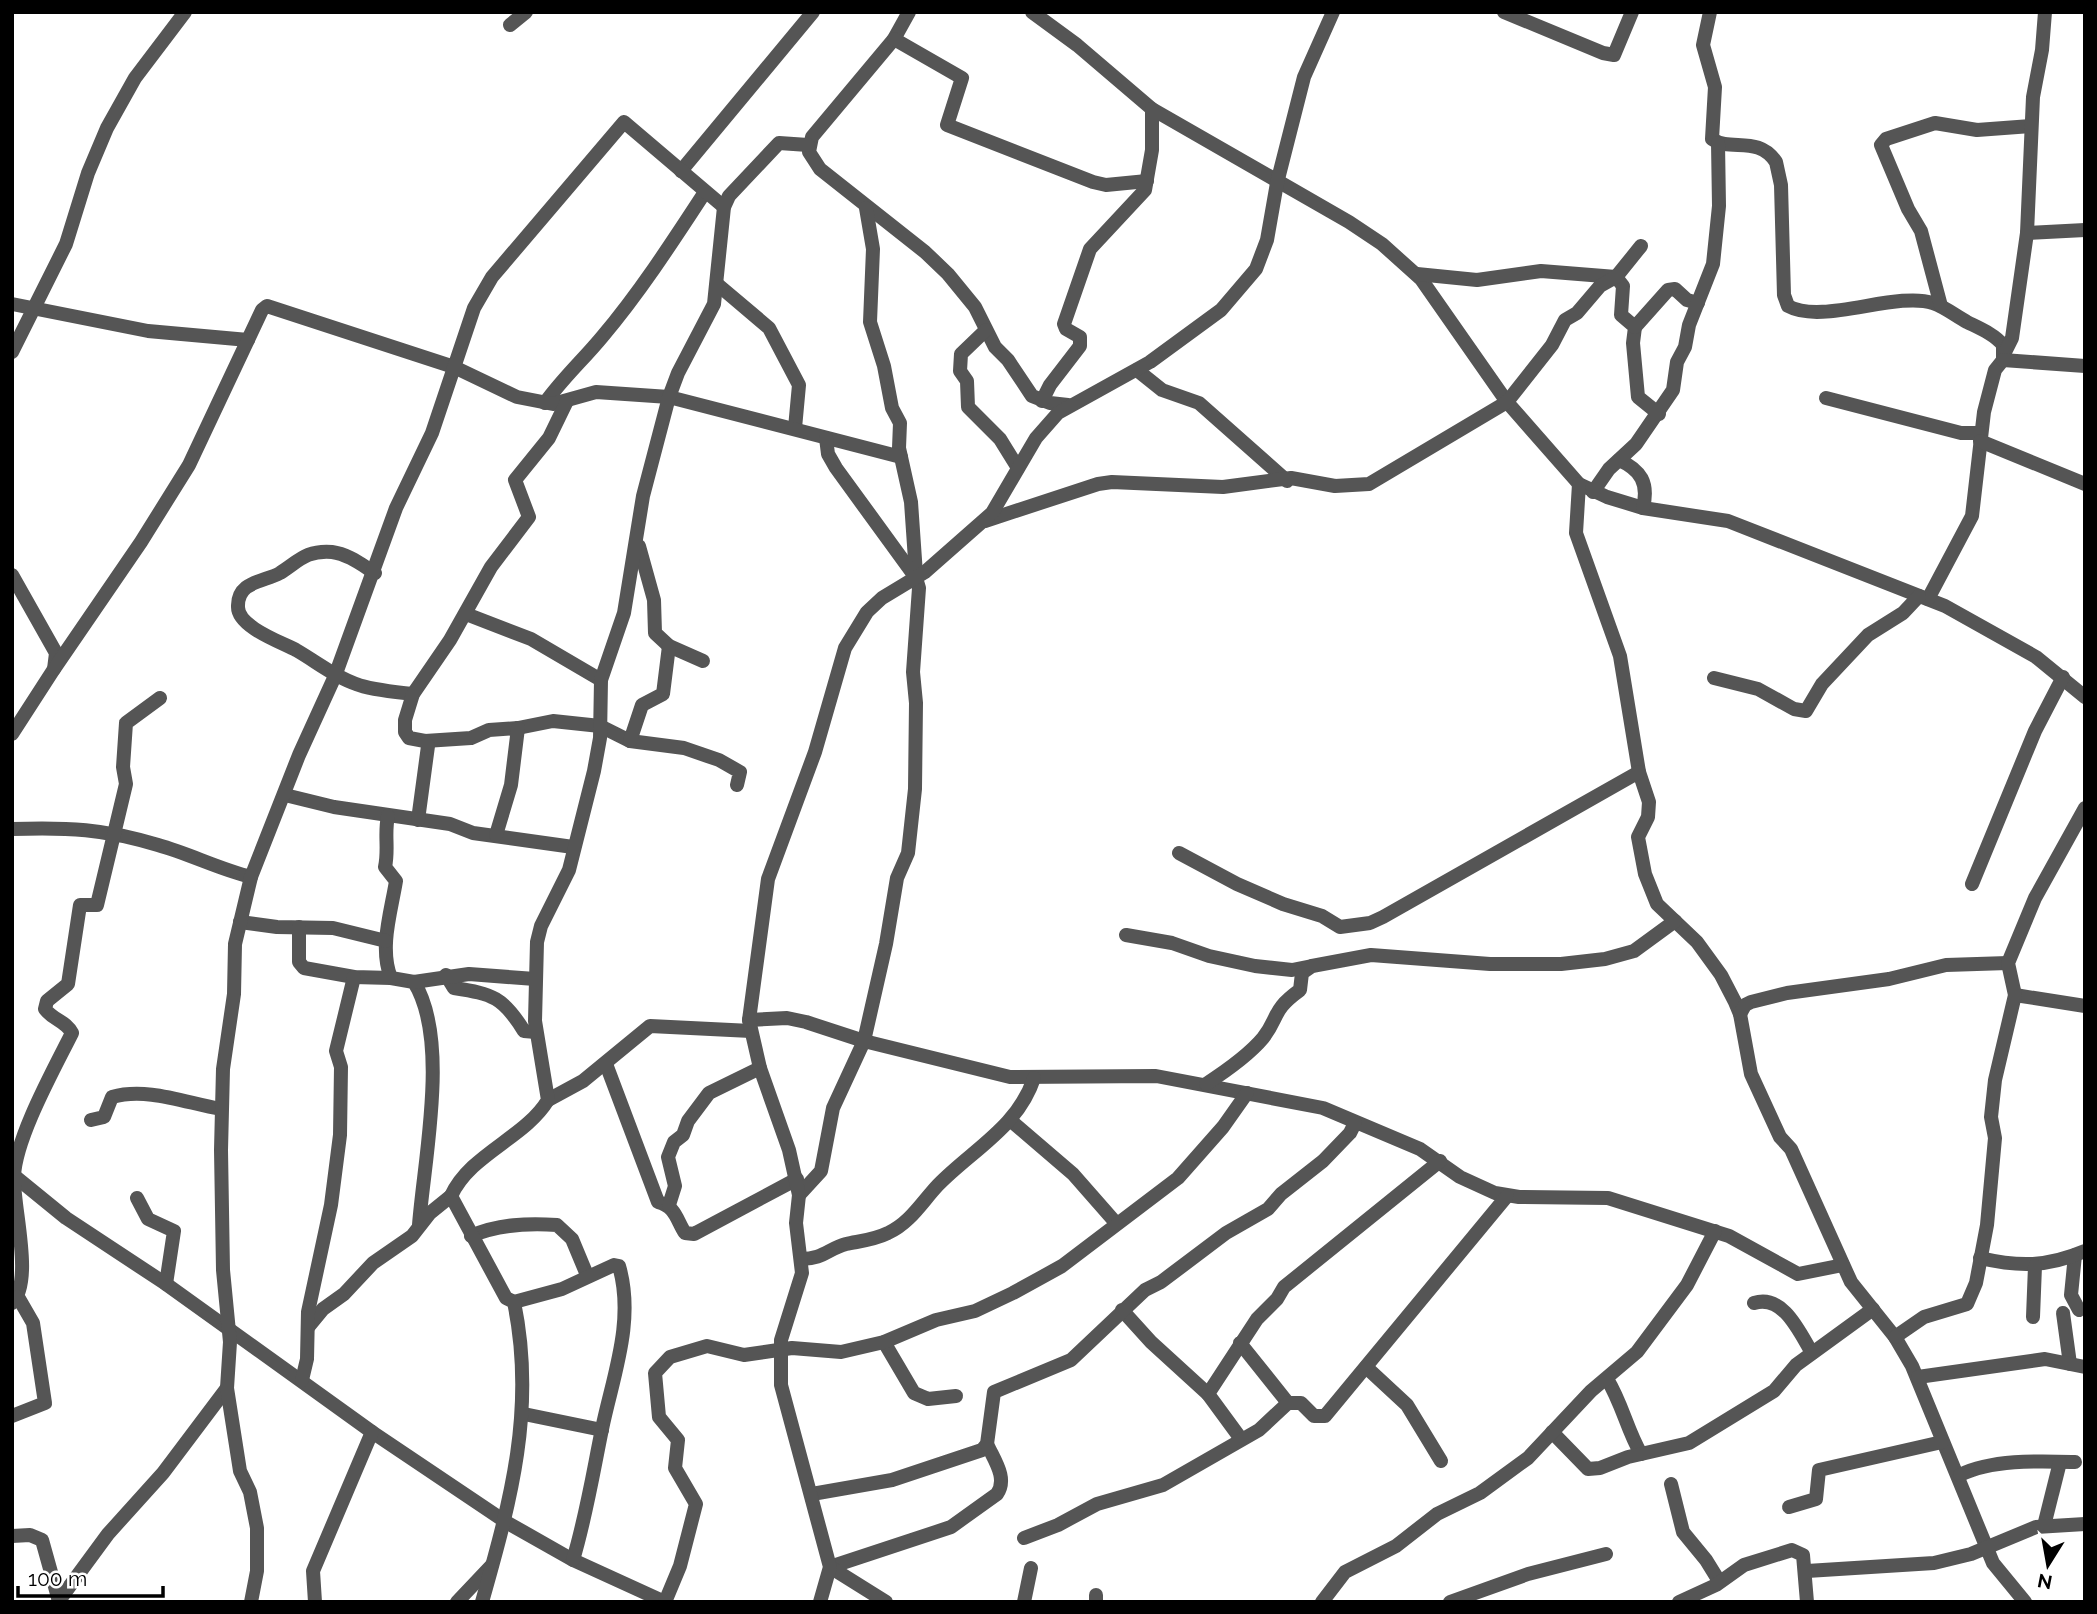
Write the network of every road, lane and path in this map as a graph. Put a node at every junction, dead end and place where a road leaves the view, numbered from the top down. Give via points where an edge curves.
1 (185, 12) edge
2 (526, 12) edge
3 (813, 12) edge
4 (909, 12) edge
5 (1032, 12) edge
6 (1334, 12) edge
7 (1632, 12) edge
8 (1710, 12) edge
9 (2045, 12) edge
10 (1515, 14) edge
11 (510, 26) dead end
12 (894, 39) junction
13 (1152, 109) junction
14 (2031, 126) junction
15 (1718, 143) junction
16 (808, 145) junction
17 (681, 171) junction
18 (1147, 181) junction
19 (1277, 183) junction
20 (705, 192) junction
21 (724, 207) junction
22 (866, 208) junction
23 (2085, 230) edge
24 (2027, 233) junction
25 (1641, 246) dead end
26 (1417, 274) junction
27 (1616, 277) junction
28 (717, 284) junction
29 (1698, 303) junction
30 (12, 304) edge
31 (1941, 306) junction
32 (36, 308) junction
33 (1635, 327) junction
34 (986, 330) junction
35 (248, 340) junction
36 (12, 352) edge
37 (2004, 356) junction
38 (2085, 366) edge
39 (454, 367) junction
40 (1137, 370) junction
41 (669, 397) junction
42 (1826, 398) dead end
43 (567, 401) junction
44 (1042, 401) junction
45 (1507, 402) junction
46 (545, 403) junction
47 (1069, 405) junction
48 (1659, 414) junction
49 (795, 428) junction
50 (1980, 437) junction
51 (826, 438) junction
52 (901, 457) junction
53 (1619, 460) junction
54 (1018, 468) junction
55 (1287, 481) junction
56 (1579, 484) junction
57 (2085, 484) edge
58 (1593, 492) junction
59 (1643, 508) junction
60 (982, 522) junction
61 (638, 542) junction
62 (375, 573) junction
63 (12, 575) edge
64 (916, 578) junction
65 (18, 596) edge
66 (1924, 597) junction
67 (466, 614) junction
68 (669, 646) junction
69 (703, 661) dead end
70 (54, 669) junction
71 (335, 676) junction
72 (2063, 677) junction
73 (1714, 678) dead end
74 (601, 680) junction
75 (2082, 689) edge
76 (413, 694) junction
77 (160, 698) dead end
78 (600, 726) junction
79 (518, 728) junction
80 (12, 734) edge
81 (425, 741) junction
82 (630, 741) junction
83 (1639, 772) junction
84 (737, 785) dead end
85 (285, 794) junction
86 (2085, 808) edge
87 (388, 816) junction
88 (418, 820) junction
89 (12, 830) edge
90 (113, 833) junction
91 (496, 835) junction
92 (573, 847) junction
93 (1179, 853) dead end
94 (251, 877) junction
95 (1972, 884) dead end
96 (1675, 921) junction
97 (240, 922) junction
98 (299, 927) junction
99 (1126, 935) dead end
100 (386, 941) junction
101 (2008, 963) junction
102 (1311, 966) junction
103 (446, 975) junction
104 (354, 977) junction
105 (391, 978) junction
106 (536, 979) junction
107 (414, 982) junction
108 (2015, 995) junction
109 (2085, 1006) edge
110 (1740, 1014) junction
111 (750, 1026) junction
112 (536, 1032) junction
113 (863, 1041) junction
114 (606, 1065) junction
115 (760, 1068) junction
116 (1034, 1078) junction
117 (1206, 1084) junction
118 (1247, 1093) junction
119 (548, 1100) junction
120 (221, 1109) junction
121 (91, 1120) dead end
122 (1010, 1120) junction
123 (1355, 1123) junction
124 (1440, 1161) junction
125 (13, 1175) edge
126 (797, 1179) junction
127 (799, 1195) junction
128 (451, 1196) junction
129 (1507, 1196) junction
130 (136, 1198) dead end
131 (668, 1205) junction
132 (1116, 1223) junction
133 (419, 1224) junction
134 (1715, 1231) junction
135 (471, 1237) junction
136 (2080, 1253) edge
137 (1980, 1258) junction
138 (801, 1259) junction
139 (1843, 1265) junction
140 (2035, 1266) junction
141 (587, 1275) junction
142 (166, 1284) junction
143 (15, 1300) edge
144 (514, 1302) junction
145 (1754, 1303) dead end
146 (1873, 1309) junction
147 (1122, 1310) junction
148 (2079, 1310) dead end
149 (2063, 1313) dead end
150 (2033, 1317) dead end
151 (228, 1330) junction
152 (307, 1331) junction
153 (1895, 1337) junction
154 (884, 1342) junction
155 (1240, 1343) junction
156 (780, 1350) junction
157 (1812, 1353) junction
158 (1366, 1367) junction
159 (2080, 1368) edge
160 (1918, 1377) junction
161 (1608, 1379) junction
162 (302, 1380) junction
163 (228, 1388) junction
164 (1208, 1394) junction
165 (956, 1396) dead end
166 (1288, 1403) junction
167 (524, 1414) junction
168 (12, 1416) edge
169 (602, 1430) junction
170 (372, 1432) junction
171 (1552, 1432) junction
172 (1241, 1439) junction
173 (1942, 1442) junction
174 (987, 1444) junction
175 (1641, 1454) junction
176 (1441, 1461) dead end
177 (2060, 1462) junction
178 (2075, 1462) dead end
179 (1960, 1475) junction
180 (1671, 1484) dead end
181 (812, 1494) junction
182 (1790, 1507) dead end
183 (506, 1522) junction
184 (2085, 1524) edge
185 (2044, 1526) junction
186 (12, 1536) edge
187 (1024, 1538) dead end
188 (1986, 1547) junction
189 (1606, 1554) dead end
190 (573, 1560) junction
191 (493, 1564) junction
192 (830, 1567) junction
193 (1031, 1568) dead end
194 (1807, 1571) junction
195 (1719, 1581) junction
196 (645, 1598) edge
197 (59, 1601) edge
198 (251, 1602) edge
199 (315, 1602) edge
200 (457, 1602) edge
201 (482, 1602) edge
202 (665, 1602) edge
203 (820, 1602) edge
204 (887, 1602) edge
205 (1024, 1602) edge
206 (1322, 1602) edge
207 (1450, 1602) edge
208 (1679, 1602) edge
209 (1807, 1602) edge
210 (2025, 1602) edge

1 - 32 street via 135,78 107,128 66,244
2 - 11 street
3 - 17 street
4 - 12 street
5 - 13 street
6 - 19 street via 1304,77
7 - 10 street via 1614,55
8 - 15 street via 1703,45 1715,88 1712,139
9 - 14 street
12 - 16 street
12 - 18 street via 962,78 947,125 1093,182
13 - 18 street
13 - 19 street
14 - 24 street
14 - 31 street via 1977,131 1935,123 1886,139 1881,145 1921,231
15 - 29 street via 1719,206 1713,264
15 - 31 street via 1752,145 1776,162 1788,306 1847,309 1919,301
16 - 21 street via 779,143
16 - 22 street via 820,169
17 - 20 street
17 - 39 street via 624,122 482,292
18 - 44 street via 1138,200 1090,249 1065,324 1080,337 1080,346
19 - 26 street via 1382,244
19 - 40 street via 1267,240 1256,269 1221,310
20 - 21 street
20 - 46 street via 662,259
21 - 28 street
22 - 34 street via 948,274 975,307
22 - 52 street via 873,248 870,323 900,423
23 - 24 street
24 - 37 street via 2012,338
25 - 27 street
26 - 27 street via 1477,280 1541,271
26 - 45 street
27 - 33 street via 1623,286 1621,315
27 - 45 street via 1565,320 1552,345
28 - 41 street via 705,326
28 - 49 street via 769,328 799,385
29 - 33 street via 1681,297 1675,289 1668,290
29 - 48 street via 1677,362 1673,390
30 - 32 street
31 - 37 street via 1999,340
32 - 35 street via 148,331
32 - 36 street
33 - 48 street via 1638,397
34 - 44 street via 1024,387
34 - 54 street via 961,354 968,407 1000,439
35 - 39 street via 262,310 273,306
35 - 70 street via 189,465
37 - 38 street
37 - 50 street via 1991,382
39 - 46 street via 517,397
39 - 62 street via 432,433 396,508
40 - 47 street
40 - 55 street via 1153,386 1199,403
41 - 43 street via 596,392
41 - 49 street
41 - 61 street via 643,496
42 - 50 street
43 - 46 street
43 - 67 street via 549,438 515,480 529,509 526,524 491,567
44 - 47 street
45 - 55 street via 1369,484 1355,487
45 - 56 street
47 - 54 street via 1036,438
48 - 53 street
49 - 51 street
50 - 57 street
50 - 66 street via 1972,516
51 - 52 street
51 - 64 street via 836,468
52 - 64 street via 911,502
53 - 58 street
53 - 59 street via 1637,469 1646,488
54 - 60 street via 999,504
55 - 60 street via 1223,487 1098,484
56 - 58 street
56 - 83 street via 1576,533 1620,656
58 - 59 street
59 - 66 street via 1728,521
60 - 64 street
61 - 68 street via 654,600 655,634
61 - 74 street via 624,612
62 - 71 street
62 - 71 street via 341,555 310,553 279,573 255,580 239,601 239,615 259,632
63 - 65 street
64 - 111 street via 867,612 845,648 815,752 768,879
64 - 113 street via 920,605 913,671 915,789 908,853 897,878
65 - 70 street via 50,639
66 - 72 street via 2010,641
66 - 73 street via 1868,635 1822,684 1805,711 1758,689
67 - 74 street via 531,639
67 - 76 street
68 - 69 street
68 - 82 street via 663,694 642,705
70 - 80 street
71 - 76 street via 359,686
71 - 85 street
72 - 75 street
72 - 95 street via 2035,731
74 - 78 street
76 - 81 street via 405,732 409,738
77 - 90 street via 126,723 123,767 127,784
78 - 79 street via 553,721
78 - 82 street
78 - 92 street via 597,758
79 - 81 street
79 - 91 street via 511,785
81 - 88 street
82 - 84 street via 684,748 719,760 740,772
83 - 93 street via 1383,917 1355,926 1340,927 1322,916 1267,898
83 - 96 street via 1650,809 1637,837 1645,874 1657,904
85 - 87 street
85 - 94 street
86 - 101 street via 2035,898
87 - 88 street
87 - 100 street via 385,867 396,881
88 - 91 street
89 - 90 street via 72,827
90 - 94 street
90 - 125 street via 97,905 80,905 68,984 47,1000 45,1009 72,1033
91 - 92 street
92 - 106 street via 561,890 541,926
94 - 97 street
96 - 102 street via 1634,951 1589,961 1490,964 1371,955
96 - 110 street via 1721,975
97 - 98 street
97 - 120 street
98 - 100 street via 333,928
98 - 104 street via 299,962 304,968
99 - 102 street via 1255,966 1292,970
100 - 105 street
101 - 108 street
101 - 110 street via 1946,965 1889,979 1787,993 1745,1004
102 - 117 street via 1303,973 1300,990 1280,1004 1264,1036
103 - 106 street
103 - 107 street
103 - 112 street via 454,988 491,994 513,1013 524,1031
104 - 105 street
104 - 152 street via 336,1051 341,1067 340,1135
105 - 107 street
106 - 112 street
107 - 133 street via 428,1013 432,1061 430,1147 423,1170
108 - 109 street
108 - 137 street via 1994,1080 1992,1185
110 - 139 street via 1751,1074
111 - 113 street via 788,1018
111 - 114 street via 650,1026
111 - 115 street
112 - 119 street
113 - 116 street via 1010,1077
113 - 127 street via 833,1108 821,1171
114 - 119 street
114 - 131 street via 658,1202
115 - 126 street
115 - 131 street via 709,1094 688,1121 668,1157 675,1186
116 - 117 street via 1156,1076
116 - 122 street
117 - 118 street
118 - 123 street via 1323,1108
118 - 132 street via 1189,1167
119 - 128 street
120 - 121 street via 125,1093 112,1097 104,1117
120 - 151 street
122 - 132 street via 1073,1174
122 - 138 street via 936,1187 903,1224 872,1239 835,1248 826,1256
123 - 124 street
123 - 147 street via 1323,1161 1268,1209 1226,1233
124 - 129 street via 1460,1177
124 - 155 street via 1298,1274
125 - 142 street via 66,1219
125 - 143 street via 22,1269
126 - 127 street
126 - 131 street via 694,1234 684,1233
127 - 138 street via 796,1223
128 - 133 street
128 - 135 street
129 - 134 street via 1608,1198
129 - 158 street
130 - 142 street via 148,1219 174,1231
132 - 154 street via 1062,1266 1013,1293
133 - 152 street via 412,1236 373,1263 312,1319
134 - 139 street via 1798,1274
134 - 161 street via 1680,1295 1637,1352
135 - 141 street via 523,1223 557,1224 572,1239
135 - 144 street via 506,1298
136 - 140 street
136 - 148 street via 2071,1295
137 - 140 street
137 - 153 street via 1967,1304 1924,1317
138 - 156 street via 799,1285
139 - 146 street
140 - 150 street
141 - 144 street via 562,1289
141 - 169 street via 614,1265 619,1266 622,1279 624,1338
142 - 151 street
143 - 168 street via 33,1324 45,1403
144 - 167 street via 522,1339
145 - 157 street via 1777,1304
146 - 153 street
146 - 157 street
147 - 164 street
147 - 174 street via 1071,1360 994,1392
149 - 159 street
151 - 162 street
151 - 163 street
152 - 162 street
153 - 160 street
154 - 156 street via 841,1352
154 - 165 street via 914,1394 928,1399
155 - 164 street
155 - 166 street
156 - 181 street via 781,1385
156 - 202 street via 744,1355 707,1346 670,1357 655,1373 659,1417 678,1440 675,1468 696,1504 689,1538
157 - 175 street via 1774,1391 1689,1443
158 - 166 street via 1325,1416 1314,1416 1301,1403
158 - 176 street via 1407,1405
159 - 160 street via 2045,1359
160 - 173 street
161 - 171 street
161 - 175 street
162 - 170 street
163 - 197 street
163 - 198 street via 240,1471 250,1492 257,1528
164 - 172 street
166 - 172 street via 1259,1430
167 - 169 street
167 - 183 street
169 - 190 street
170 - 183 street
170 - 199 street via 313,1571
171 - 175 street via 1588,1469
171 - 206 street via 1520,1465 1480,1493 1437,1514 1396,1546 1345,1572
172 - 187 street via 1163,1485 1097,1504
173 - 179 street
173 - 182 street via 1819,1470 1816,1499
174 - 181 street via 968,1456 892,1480
174 - 192 street via 1001,1477 997,1494 951,1527
177 - 178 street
177 - 179 street via 1985,1468
177 - 185 street
179 - 188 street
180 - 195 street via 1683,1532
181 - 192 street
183 - 190 street
183 - 191 street
184 - 185 street
185 - 188 street
186 - 197 street via 42,1540
188 - 194 street via 1934,1563
188 - 210 street via 1993,1563
189 - 207 street via 1528,1574
190 - 196 street
191 - 200 street
191 - 201 street
192 - 203 street
192 - 204 street
193 - 205 street
194 - 195 street via 1803,1555 1792,1550 1744,1566
194 - 209 street
195 - 208 street
196 - 202 street

